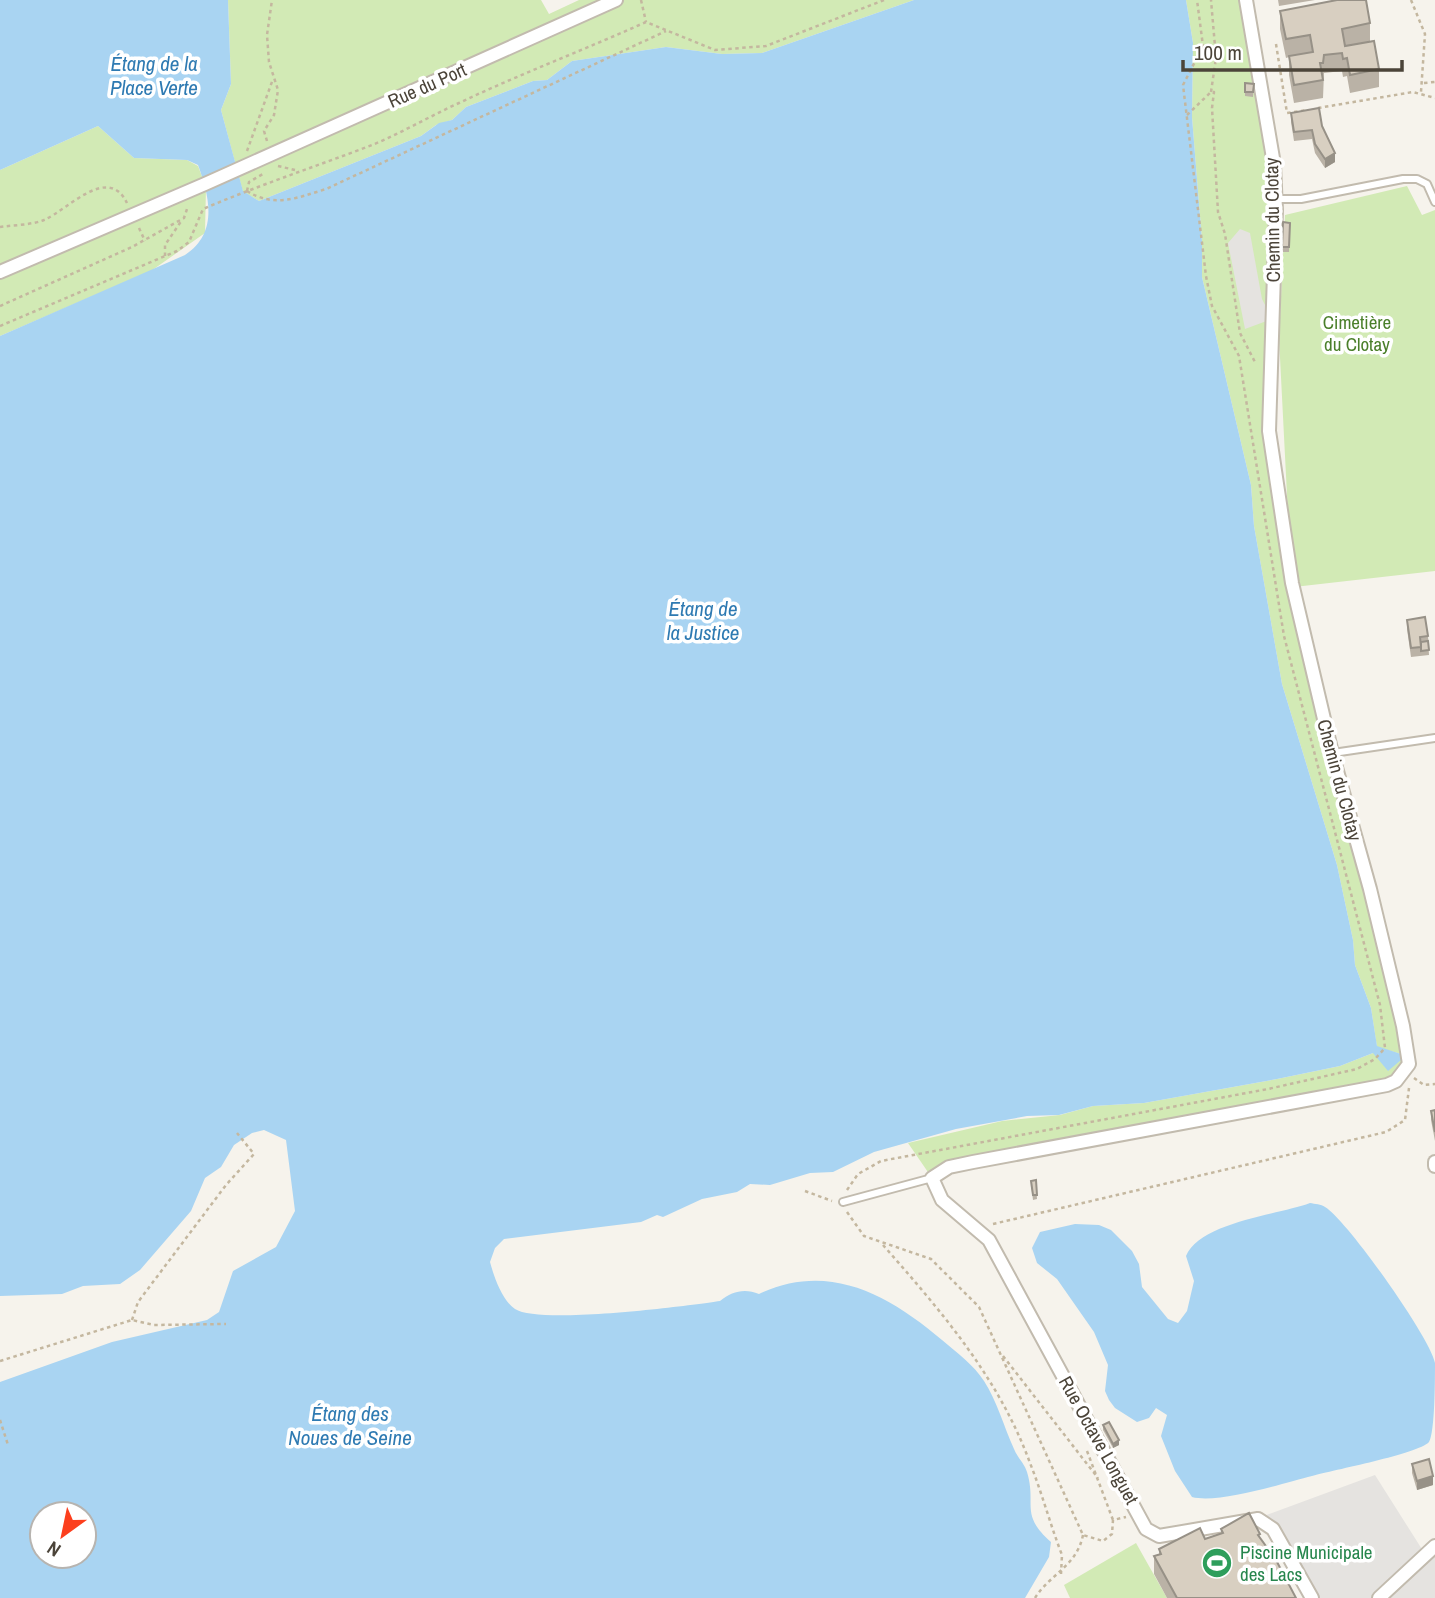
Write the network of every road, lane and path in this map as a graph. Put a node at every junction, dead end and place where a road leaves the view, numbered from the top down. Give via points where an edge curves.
1 (616, 0) edge
2 (641, 0) edge
3 (884, 0) edge
4 (1211, 0) edge
5 (1246, 0) edge
6 (1411, 0) edge
7 (270, 1) edge
8 (598, 4) edge
9 (646, 22) junction
10 (666, 30) junction
11 (1276, 44) dead end
12 (273, 77) junction
13 (1435, 82) edge
14 (1424, 83) junction
15 (1211, 92) junction
16 (1421, 92) junction
17 (1435, 98) edge
18 (1187, 115) dead end
19 (273, 154) junction
20 (238, 169) junction
21 (296, 170) junction
22 (199, 187) junction
23 (247, 191) junction
24 (1275, 199) junction
25 (1435, 202) edge
26 (133, 214) junction
27 (184, 218) junction
28 (0, 227) edge
29 (165, 256) junction
30 (0, 271) edge
31 (0, 306) edge
32 (0, 326) edge
33 (1271, 374) junction
34 (1435, 738) edge
35 (1332, 753) junction
36 (1385, 1048) dead end
37 (1405, 1071) junction
38 (1435, 1084) edge
39 (237, 1133) dead end
40 (932, 1178) junction
41 (805, 1191) dead end
42 (842, 1202) junction
43 (973, 1229) junction
44 (881, 1243) junction
45 (132, 1320) junction
46 (226, 1324) dead end
47 (1000, 1352) junction
48 (0, 1361) edge
49 (0, 1420) edge
50 (8, 1445) dead end
51 (1085, 1446) dead end
52 (1098, 1478) junction
53 (1133, 1515) dead end
54 (1113, 1520) junction
55 (1083, 1535) junction
56 (1435, 1546) edge
57 (1061, 1574) junction
58 (1035, 1598) edge
59 (1312, 1598) edge
60 (1379, 1598) edge

1 - 8 street, Rue du Port
2 - 9 path
3 - 10 path via 766,46 715,50
4 - 15 path via 1216,58
5 - 24 street, Chemin du Clotay via 1274,164
6 - 14 path via 1426,34
7 - 12 path via 267,35
8 - 19 street, Rue du Port
9 - 10 path
9 - 21 path via 369,146
10 - 23 path via 326,189 290,201 270,202
11 - 16 path via 1287,113
12 - 19 path via 278,90 274,115 264,131
12 - 20 path
13 - 14 path
14 - 16 path
15 - 18 path
15 - 33 path via 1219,212 1240,333 1254,362
16 - 17 path
19 - 20 street, Rue du Port
20 - 22 street, Rue du Port
21 - 23 path via 264,188
21 - 23 path via 277,166 249,182
22 - 26 street
22 - 27 path
23 - 29 path via 203,209 189,242
24 - 25 lane via 1301,199 1417,179 1427,184
24 - 33 street, Chemin du Clotay
26 - 28 path via 122,192 111,186 86,193 42,221
26 - 30 street
27 - 29 path via 165,245
27 - 31 path via 132,247
29 - 32 path
33 - 35 street, Chemin du Clotay via 1269,431 1292,583
34 - 35 lane
35 - 37 street, Chemin du Clotay via 1403,1026 1409,1053
36 - 42 path via 1357,1069 881,1161 851,1181
37 - 38 path via 1424,1085
37 - 40 street via 1387,1085 948,1167
37 - 43 path via 1409,1089 1405,1120 1386,1132
39 - 45 path via 254,1154 138,1302
40 - 42 lane
40 - 43 street, Rue Octave Longuet via 942,1200
41 - 42 path
42 - 44 path via 864,1236
43 - 59 street, Rue Octave Longuet via 989,1240 1146,1529 1159,1536 1258,1519 1273,1529
44 - 47 path via 931,1259 959,1284 979,1307
44 - 57 path via 951,1323 990,1381 1031,1463 1062,1555
45 - 46 path via 154,1325
45 - 48 path
47 - 52 path
47 - 55 path
49 - 50 path
51 - 52 path
52 - 54 path
53 - 54 path
54 - 55 path via 1112,1534 1102,1541
55 - 57 path via 1080,1550
56 - 60 street
57 - 58 path

